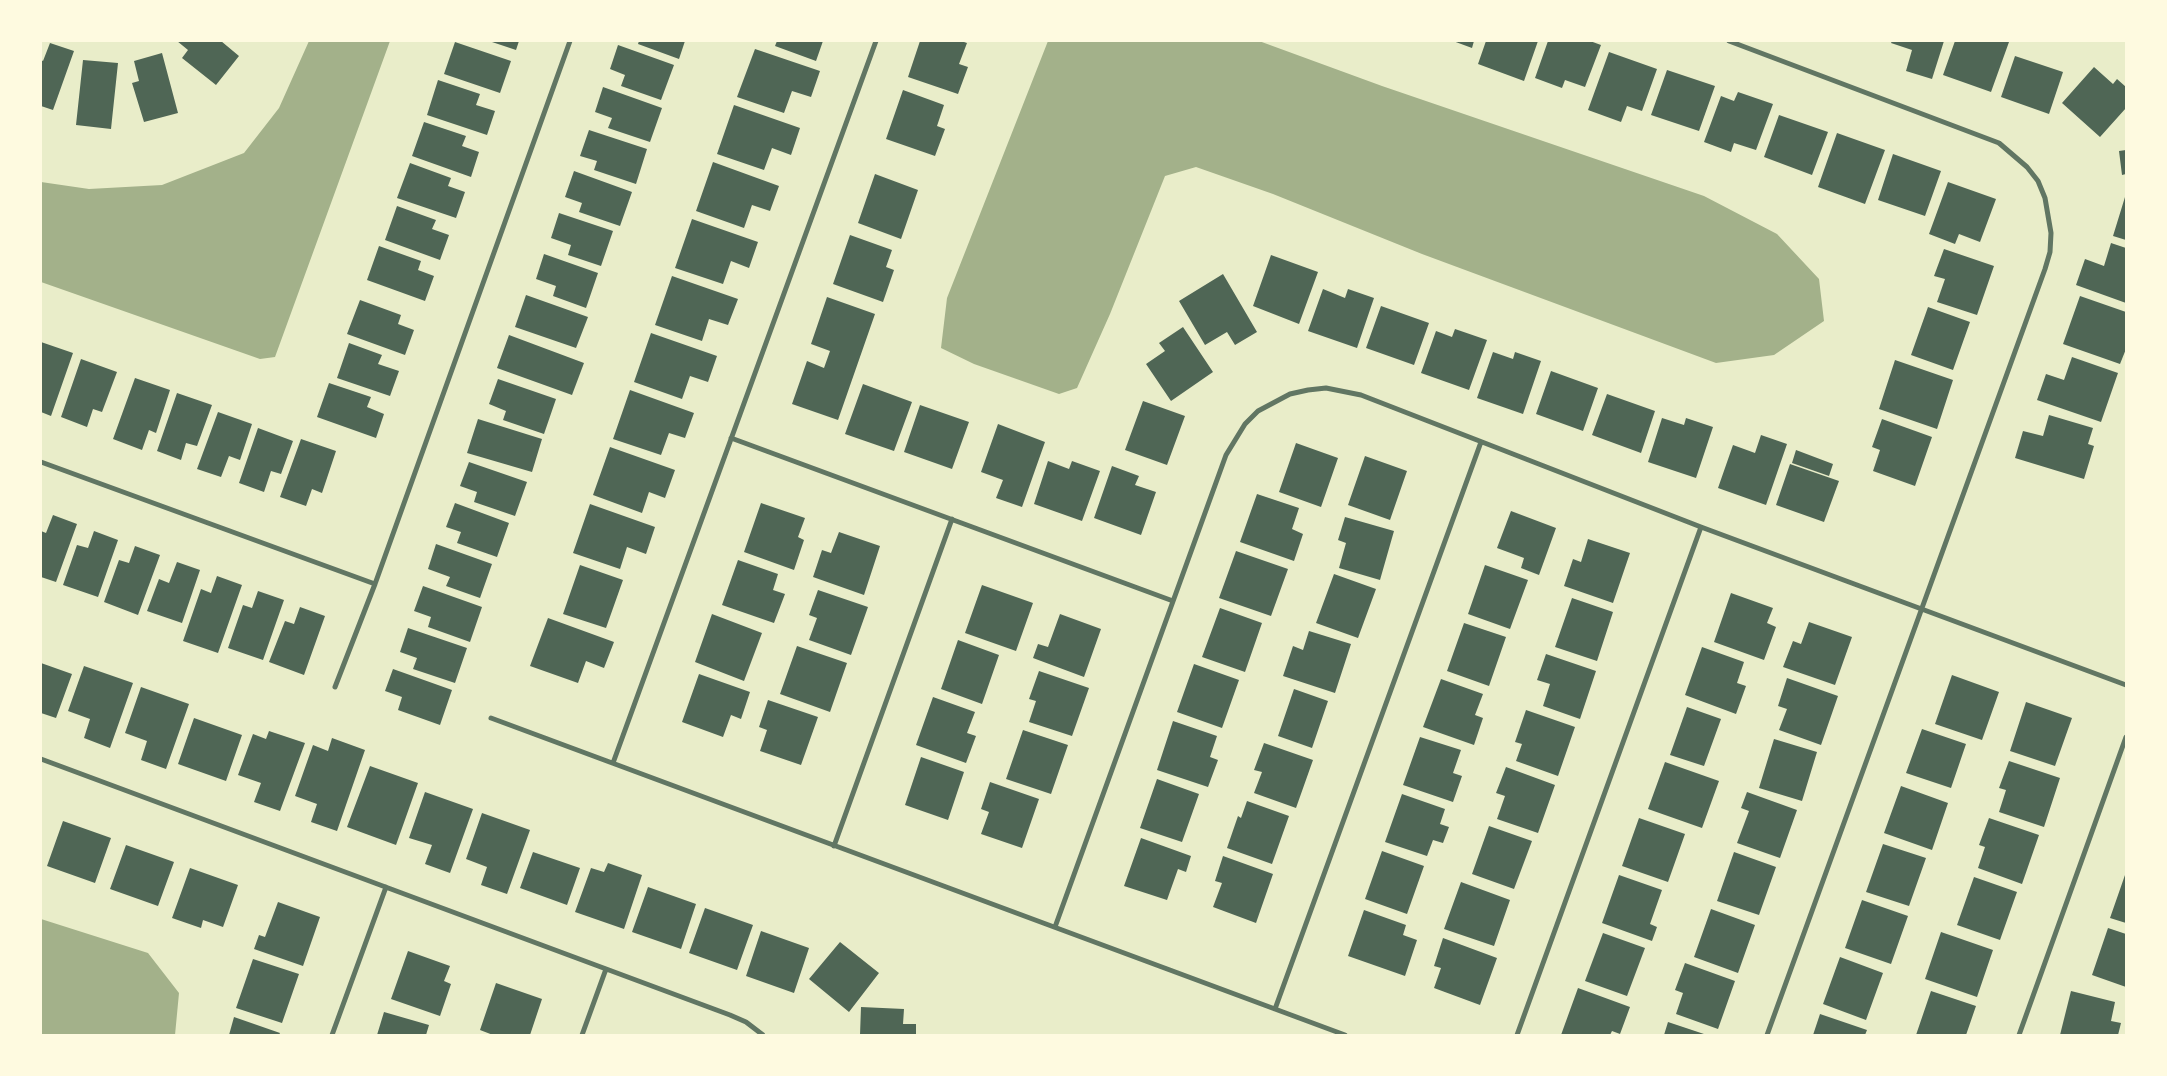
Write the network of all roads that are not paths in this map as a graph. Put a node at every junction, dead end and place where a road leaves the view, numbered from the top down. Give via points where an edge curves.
1 (570, 41) edge
2 (876, 41) edge
3 (1729, 41) edge
4 (731, 438) junction
5 (1481, 442) junction
6 (41, 462) edge
7 (952, 519) junction
8 (1701, 527) junction
9 (375, 584) junction
10 (1173, 601) junction
11 (1922, 609) junction
12 (2126, 685) edge
13 (335, 687) dead end
14 (491, 718) dead end
15 (2126, 737) edge
16 (41, 760) edge
17 (613, 764) junction
18 (834, 846) junction
19 (386, 887) junction
20 (1055, 927) junction
21 (606, 969) junction
22 (1276, 1009) junction
23 (332, 1035) edge
24 (582, 1035) edge
25 (763, 1035) edge
26 (1344, 1035) edge
27 (1517, 1035) edge
28 (1767, 1035) edge
29 (2019, 1035) edge

1 - 9 street
2 - 4 street
3 - 11 street via 1999,143 2027,167 2045,198 2051,234 2045,269
4 - 7 street
4 - 17 street
5 - 8 street
5 - 10 street via 1344,390 1308,390 1273,401 1245,424 1226,455
5 - 22 street
6 - 9 street
7 - 10 street
7 - 18 street
8 - 11 street
8 - 27 street
9 - 13 street
10 - 20 street
11 - 12 street
11 - 28 street
14 - 17 street
15 - 29 street
16 - 19 street
17 - 18 street
18 - 20 street
19 - 21 street
19 - 23 street
20 - 22 street
21 - 24 street
21 - 25 street via 730,1015
22 - 26 street

